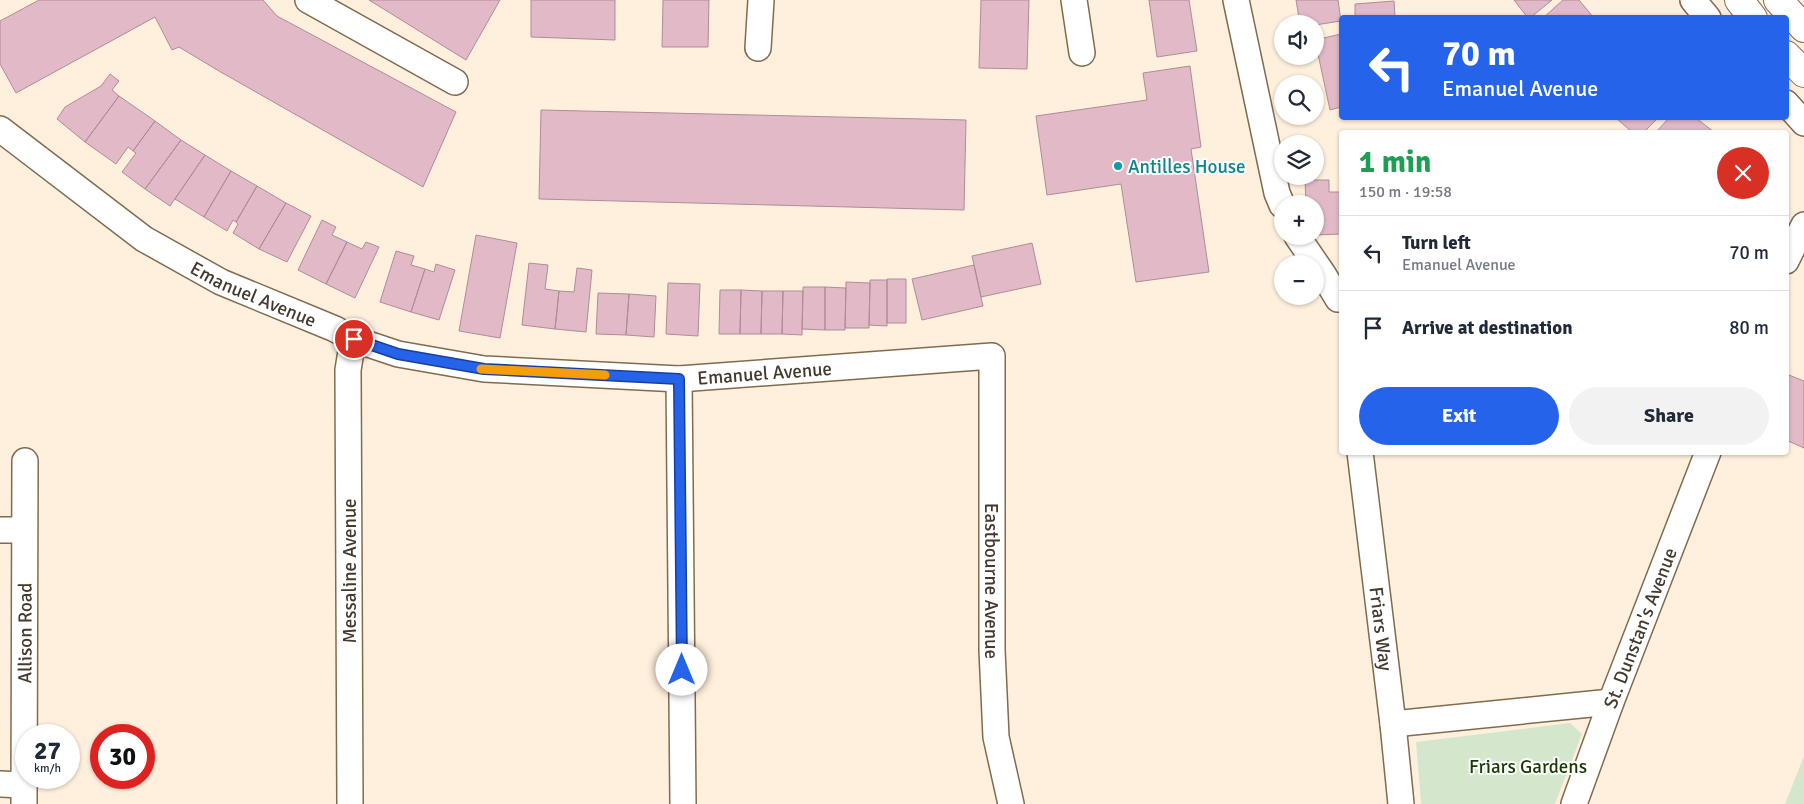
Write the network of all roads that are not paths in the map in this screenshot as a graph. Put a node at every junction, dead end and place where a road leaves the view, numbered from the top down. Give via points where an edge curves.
1 (308, 0) edge
2 (761, 0) edge
3 (1074, 0) edge
4 (1236, 0) edge
5 (1693, 0) edge
6 (1739, 0) edge
7 (1778, 0) edge
8 (1706, 15) edge
9 (1751, 15) edge
10 (1804, 28) edge
11 (758, 48) dead end
12 (1082, 53) dead end
13 (1789, 58) edge
14 (1804, 73) edge
15 (455, 82) dead end
16 (1789, 106) edge
17 (1804, 123) edge
18 (0, 129) edge
19 (1279, 195) edge
20 (1804, 225) edge
21 (1303, 245) edge
22 (1789, 255) edge
23 (1339, 302) edge
24 (354, 339) junction
25 (992, 356) joint
26 (679, 379) junction
27 (1360, 455) edge
28 (1707, 455) edge
29 (25, 462) dead end
30 (12, 530) edge
31 (1612, 702) junction
32 (1393, 724) junction
33 (16, 791) edge
34 (350, 804) edge
35 (683, 804) edge
36 (1011, 804) edge
37 (1401, 804) edge
38 (1574, 804) edge

1 - 15 street
2 - 11 street
3 - 12 street
4 - 19 street
5 - 8 street
6 - 9 highway
7 - 10 highway
13 - 14 highway
16 - 17 street
18 - 24 street, Emanuel Avenue via 144,239 221,282
20 - 22 street
21 - 23 street
24 - 26 street, Emanuel Avenue via 398,354 484,369
24 - 34 street, Messaline Avenue via 348,370
25 - 26 street, Emanuel Avenue
25 - 36 street, Eastbourne Avenue via 992,640 996,737
26 - 35 street
27 - 32 street, Friars Way
28 - 31 street, St. Dunstan's Avenue
29 - 30 street, Allison Road
30 - 33 street, Allison Road
31 - 32 street
31 - 38 street, St. Dunstan's Avenue
32 - 37 street, Friars Way

